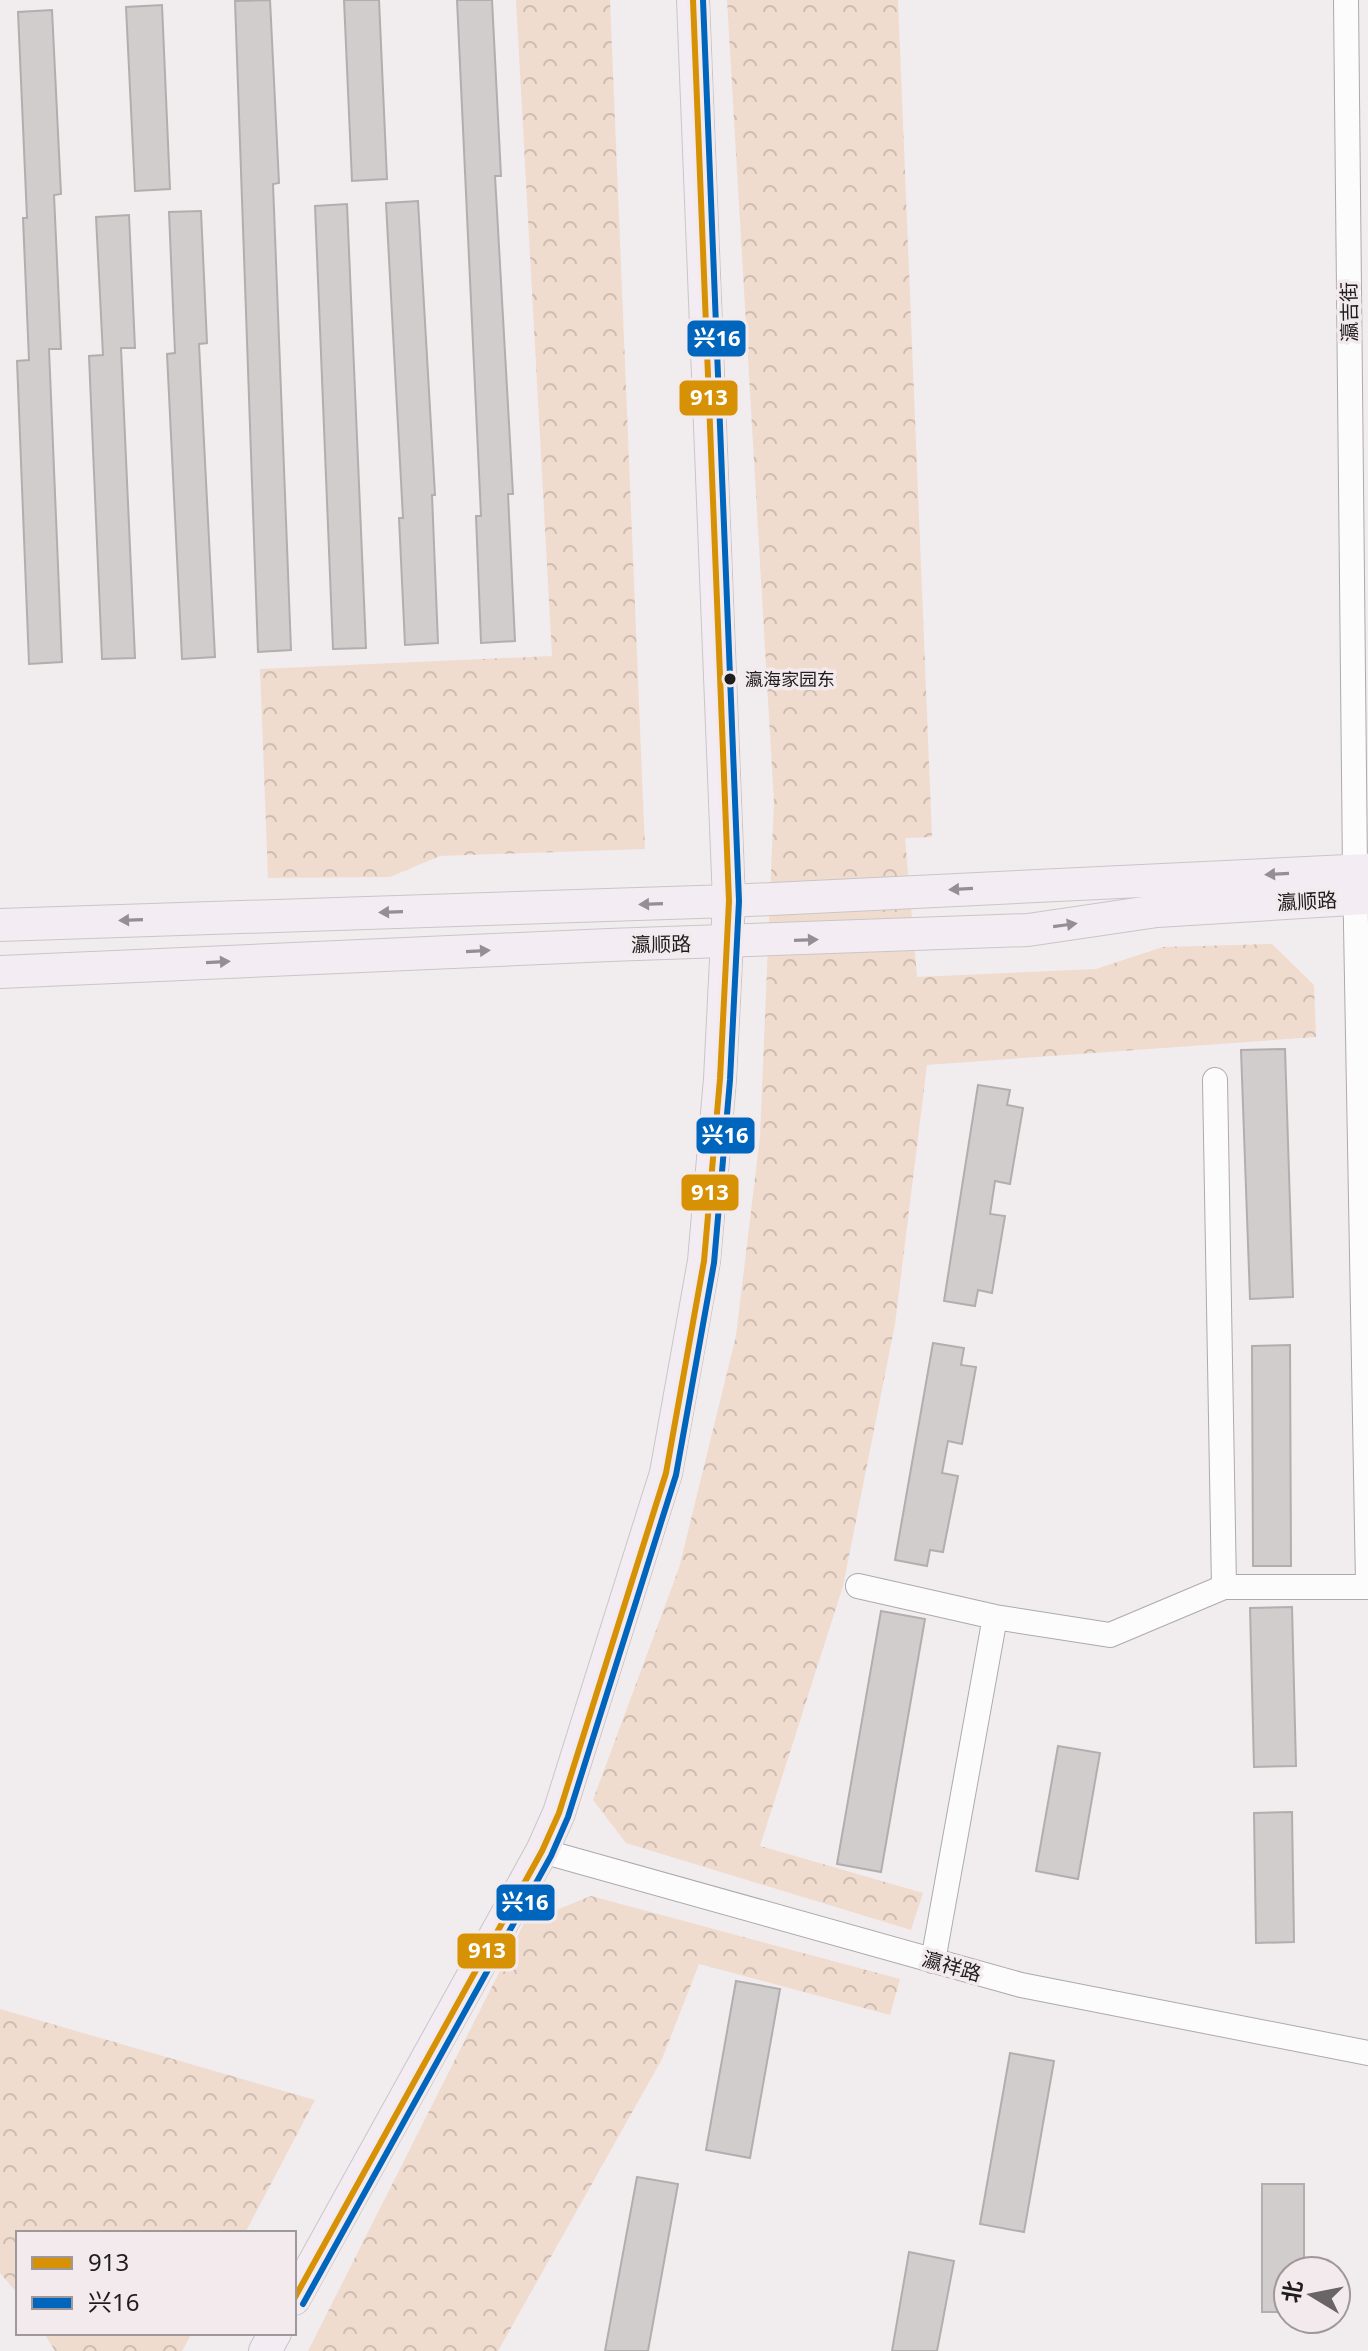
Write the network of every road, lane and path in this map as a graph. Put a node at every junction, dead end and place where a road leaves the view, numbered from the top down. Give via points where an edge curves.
1 (693, 0) edge
2 (1346, 0) edge
3 (1362, 884) edge
4 (729, 901) junction
5 (0, 925) edge
6 (728, 943) junction
7 (0, 972) edge
8 (1215, 1080) dead end
9 (1368, 1585) edge
10 (858, 1586) dead end
11 (1224, 1587) junction
12 (995, 1617) junction
13 (542, 1851) junction
14 (933, 1961) junction
15 (1368, 2053) edge
16 (296, 2295) edge

1 - 4 main road
2 - 3 street, 瀛吉街
3 -> 4 main road, 瀛顺路
6 -> 3 main road, 瀛顺路 via 1028,930
3 - 9 street, 瀛吉街
4 -> 5 main road, 瀛顺路
4 - 6 main road
7 -> 6 main road, 瀛顺路
6 - 13 main road via 704,1261 666,1473 559,1813
8 - 11 street
9 - 11 street
10 - 12 street
11 - 12 street via 1110,1635
12 - 14 street
13 - 14 street, 瀛祥路
13 - 16 main road
14 - 15 street, 瀛祥路 via 1021,1985

